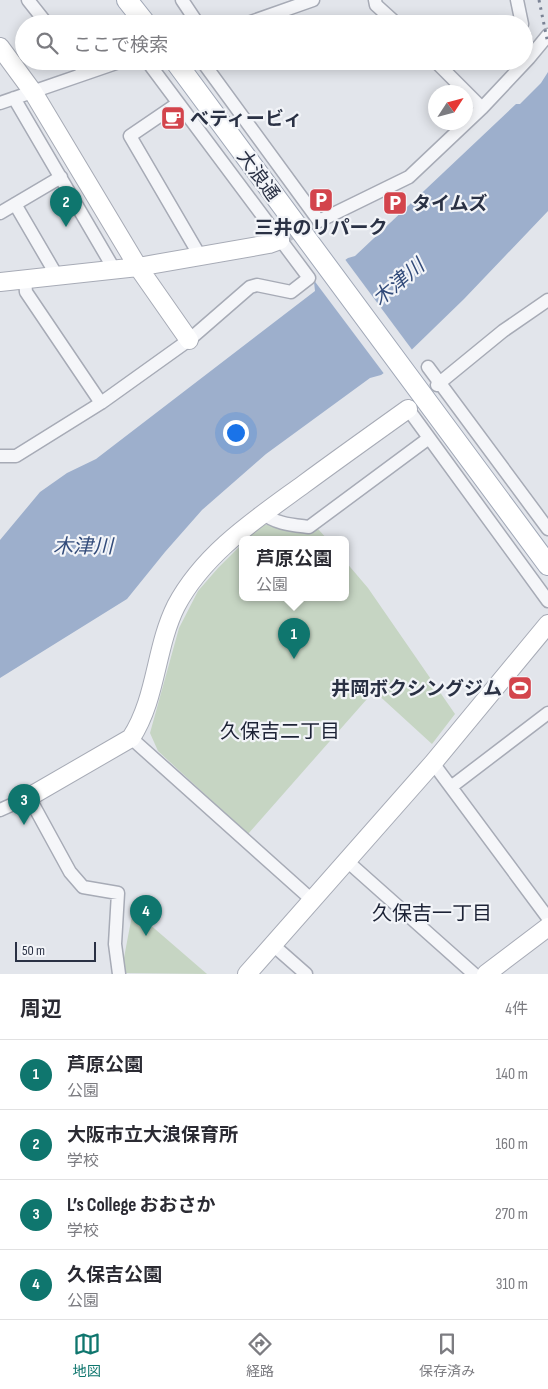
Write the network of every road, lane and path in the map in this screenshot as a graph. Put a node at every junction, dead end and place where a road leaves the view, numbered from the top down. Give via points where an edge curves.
1 (28, 0) edge
2 (127, 0) edge
3 (182, 0) edge
4 (314, 0) edge
5 (375, 0) edge
6 (517, 0) edge
7 (299, 2) edge
8 (39, 15) edge
9 (139, 15) edge
10 (192, 15) edge
11 (266, 15) edge
12 (387, 15) edge
13 (520, 15) edge
14 (548, 35) edge
15 (0, 48) edge
16 (533, 53) edge
17 (15, 68) edge
18 (16, 70) edge
19 (83, 70) edge
20 (94, 70) edge
21 (152, 70) edge
22 (182, 70) edge
23 (208, 70) edge
24 (444, 70) edge
25 (518, 70) edge
26 (85, 73) junction
27 (33, 92) junction
28 (14, 98) junction
29 (0, 103) edge
30 (177, 104) junction
31 (482, 108) junction
32 (61, 177) junction
33 (15, 204) junction
34 (0, 213) edge
35 (282, 238) junction
36 (200, 256) junction
37 (138, 267) junction
38 (114, 269) junction
39 (57, 276) junction
40 (25, 280) junction
41 (0, 282) edge
42 (548, 300) edge
43 (189, 340) junction
44 (428, 367) dead end
45 (438, 384) junction
46 (101, 403) junction
47 (409, 408) joint
48 (429, 438) junction
49 (0, 456) edge
50 (263, 514) junction
51 (548, 529) edge
52 (548, 565) edge
53 (548, 601) edge
54 (548, 624) edge
55 (548, 713) edge
56 (132, 738) junction
57 (433, 762) junction
58 (451, 787) junction
59 (29, 797) junction
60 (0, 810) edge
61 (347, 862) junction
62 (312, 900) junction
63 (548, 918) edge
64 (548, 927) edge
65 (272, 945) junction
66 (119, 974) edge
67 (247, 974) edge
68 (306, 974) edge
69 (474, 974) edge
70 (486, 974) edge

1 - 8 street
2 - 9 main road
3 - 10 street
4 - 7 street
5 - 12 street
6 - 13 street
7 - 11 street
14 - 16 street
15 - 17 street
18 - 27 street
19 - 26 street
20 - 26 street
21 - 30 street
22 - 52 main road, 大浪通
23 - 31 street via 317,222 409,177
24 - 31 street
25 - 31 street
26 - 27 street
27 - 28 street
27 - 37 street
28 - 29 street
28 - 32 street
30 - 35 street
30 - 36 street via 130,136
32 - 33 street
32 - 38 street
33 - 34 street
33 - 39 street
35 - 36 street via 269,244
35 - 43 street via 310,278 292,292 257,285 250,287
36 - 37 street
37 - 38 street
37 - 43 street
38 - 39 street
39 - 40 street
40 - 41 street
40 - 46 street via 26,292
42 - 45 street via 503,331
43 - 46 street
44 - 45 street
45 - 51 street
46 - 49 street via 16,456
47 - 48 street
47 - 50 street
48 - 50 street via 309,527 283,523
48 - 53 street
50 - 56 street via 222,547 176,606 167,628 149,701
54 - 57 street
55 - 58 street
56 - 59 street
56 - 62 street
57 - 58 street
57 - 61 street
58 - 63 street
59 - 60 street
59 - 66 street via 70,872 84,887 118,893 115,944
61 - 62 street
61 - 69 street
62 - 65 street
64 - 70 street
65 - 67 street
65 - 68 street

